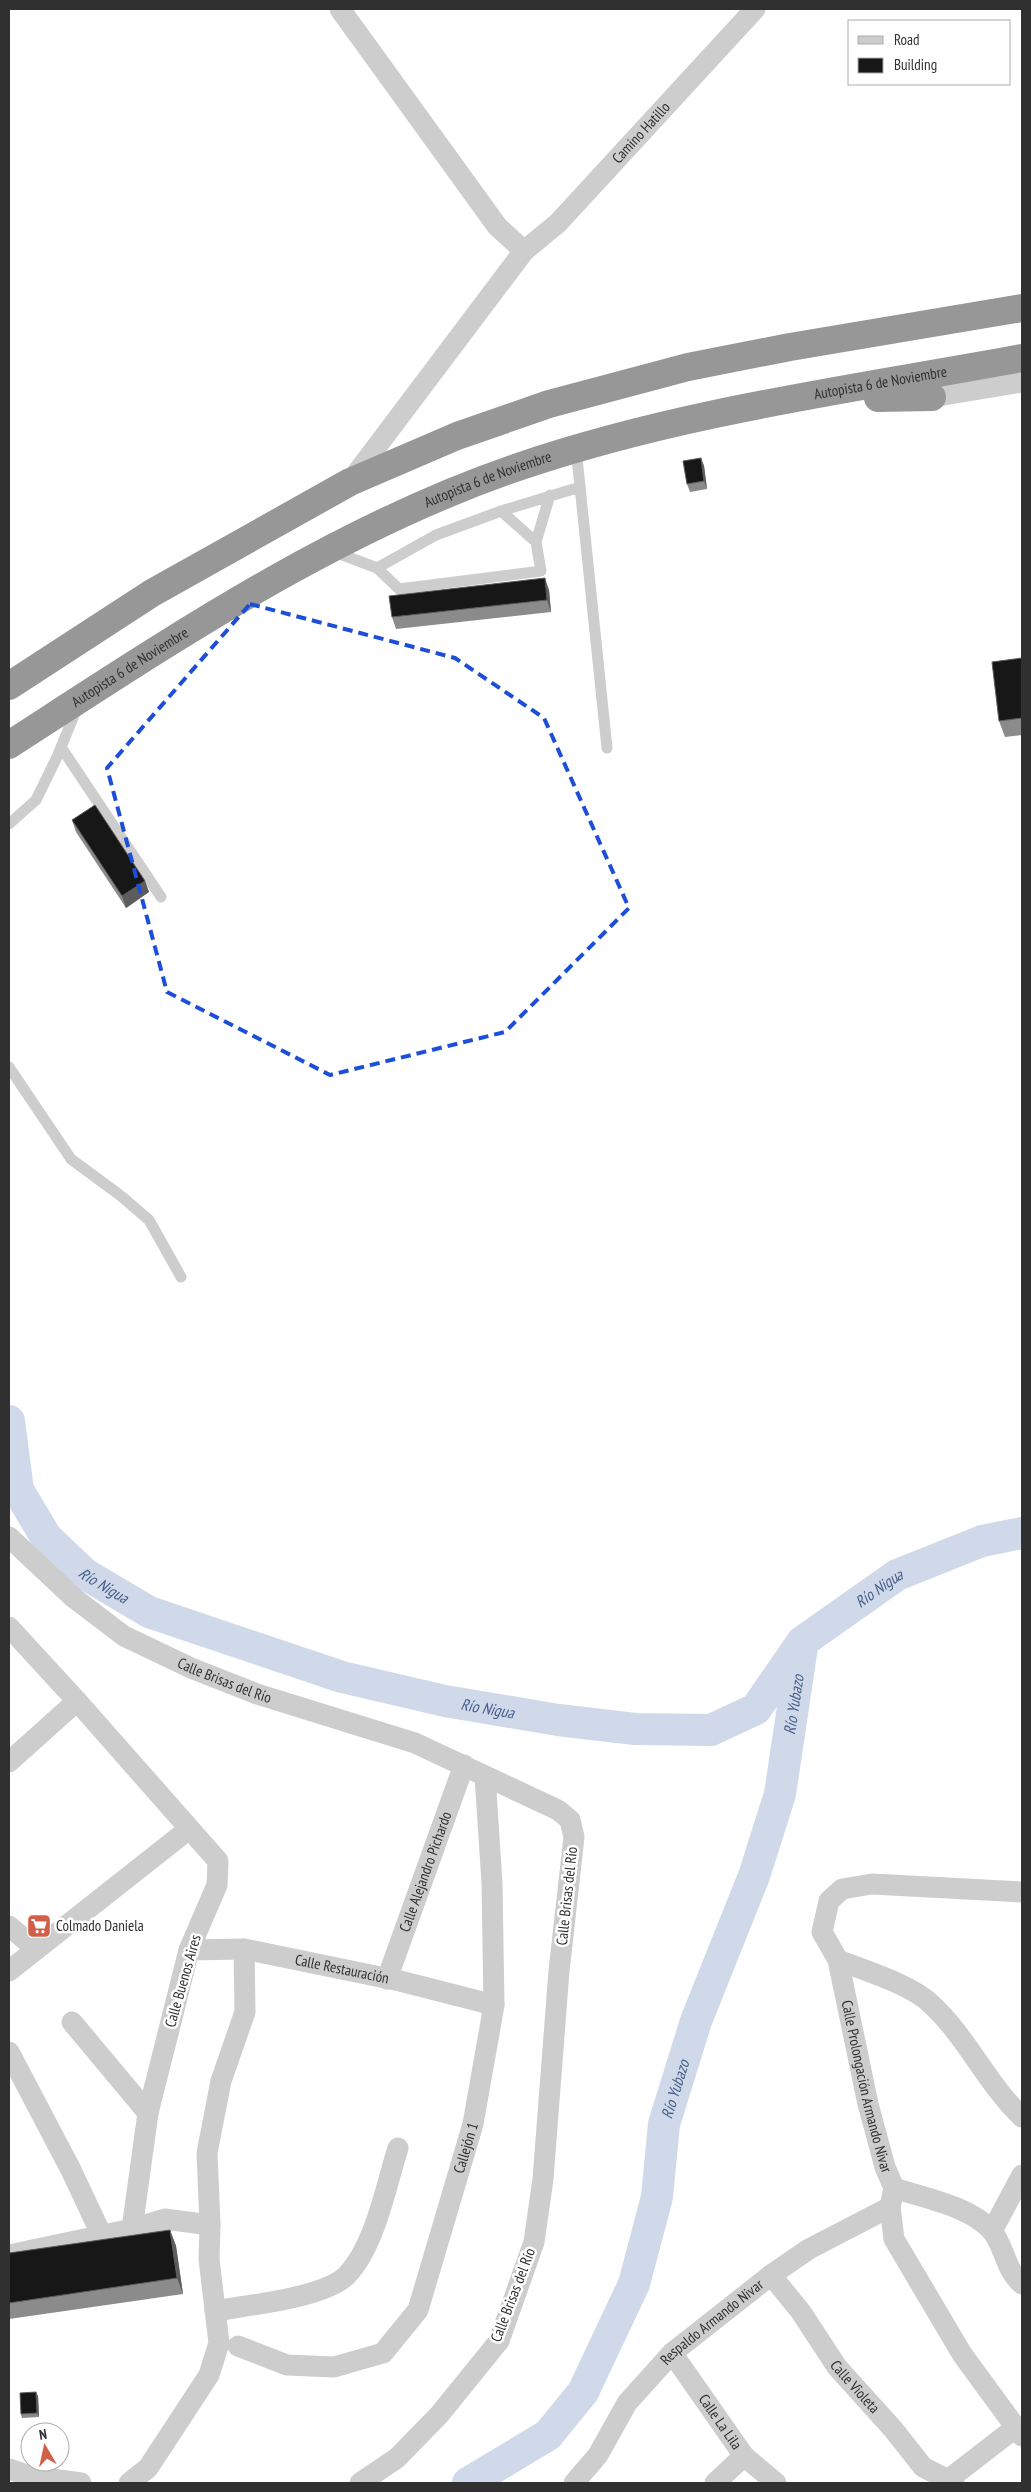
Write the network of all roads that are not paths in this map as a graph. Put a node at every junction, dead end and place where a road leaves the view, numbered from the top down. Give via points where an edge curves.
1 (340, 9) edge
2 (755, 9) edge
3 (524, 251) junction
4 (1022, 308) edge
5 (1022, 358) edge
6 (1022, 382) edge
7 (932, 397) joint
8 (796, 399) junction
9 (576, 448) junction
10 (350, 482) junction
11 (580, 487) junction
12 (550, 495) junction
13 (501, 511) junction
14 (536, 542) junction
15 (331, 550) junction
16 (377, 568) junction
17 (9, 686) edge
18 (80, 699) junction
19 (9, 746) edge
20 (61, 747) junction
21 (607, 748) dead end
22 (9, 824) edge
23 (161, 897) dead end
24 (9, 1067) edge
25 (181, 1277) dead end
26 (9, 1537) edge
27 (9, 1627) edge
28 (77, 1701) junction
29 (9, 1762) edge
30 (464, 1765) junction
31 (485, 1776) junction
32 (189, 1829) junction
33 (1022, 1892) edge
34 (9, 1926) edge
35 (36, 1949) junction
36 (189, 1950) junction
37 (244, 1950) junction
38 (838, 1960) junction
39 (9, 1971) edge
40 (387, 1979) junction
41 (494, 2005) junction
42 (72, 2022) dead end
43 (9, 2052) edge
44 (148, 2113) junction
45 (1022, 2117) edge
46 (398, 2148) dead end
47 (1022, 2175) edge
48 (892, 2198) junction
49 (210, 2225) junction
50 (132, 2229) junction
51 (992, 2231) junction
52 (102, 2236) junction
53 (9, 2255) edge
54 (771, 2275) junction
55 (1022, 2284) edge
56 (215, 2311) junction
57 (238, 2346) dead end
58 (672, 2353) junction
59 (1019, 2432) edge
60 (744, 2456) junction
61 (9, 2469) edge
62 (939, 2480) edge
63 (82, 2483) edge
64 (130, 2483) edge
65 (360, 2483) edge
66 (574, 2483) edge
67 (715, 2483) edge
68 (776, 2483) edge

1 - 3 street via 497,226
2 - 3 street, Camino Hatillo via 558,223
3 - 10 street, Camino Hatillo
4 - 10 highway via 790,347 669,372 549,404 458,436
5 - 8 highway, Autopista 6 de Noviembre
6 - 7 street
7 - 8 highway
8 - 9 highway, Autopista 6 de Noviembre via 708,415
9 - 11 lane
9 - 15 highway, Autopista 6 de Noviembre via 518,466 438,498
10 - 17 highway via 152,593
11 - 12 lane
11 - 21 lane
12 - 13 lane
12 - 14 lane
13 - 14 lane
13 - 16 lane via 436,535
14 - 16 lane via 541,571 399,589
15 - 16 lane
15 - 18 highway, Autopista 6 de Noviembre via 253,592
18 - 19 highway, Autopista 6 de Noviembre
18 - 20 lane
20 - 22 lane via 36,800
20 - 23 lane
24 - 25 lane via 71,1159 149,1220
26 - 30 street, Calle Brisas del Río via 74,1598 124,1636 249,1691 415,1743
27 - 28 street, Calle Buenos Aires
28 - 29 street
28 - 32 street, Calle Buenos Aires
30 - 31 street, Calle Brisas del Río
30 - 40 street, Calle Alejandro Pichardo
31 - 41 street, Callejón 1 via 492,1883
31 - 65 street, Calle Brisas del Río via 558,1810 570,1820 574,1837 559,1971 543,2179 534,2242 500,2341 397,2458
32 - 35 street
32 - 36 street, Calle Buenos Aires via 218,1861 217,1885
33 - 38 street, Calle Prolongación Armando Nivar via 872,1884 842,1889 829,1901 822,1932
34 - 35 street
35 - 39 street
36 - 37 street, Calle Restauración
36 - 44 street, Calle Buenos Aires
37 - 40 street, Calle Restauración
37 - 49 street via 244,2012 221,2082 208,2153
38 - 45 street via 891,1980 930,2002 963,2039 1006,2102
38 - 48 street, Calle Prolongación Armando Nivar via 868,2104
40 - 41 street, Calle Restauración
41 - 57 street, Callejón 1 via 473,2124 418,2310 382,2353 334,2367 287,2365
42 - 44 street
43 - 52 street via 72,2170
44 - 50 street, Calle Buenos Aires
46 - 56 street via 364,2249 346,2276 323,2289
47 - 51 street
48 - 51 street via 960,2208
48 - 54 street, Respaldo Armando Nivar
48 - 59 street, Calle Prolongación Armando Nivar via 894,2239 962,2354
49 - 50 street via 165,2219
49 - 56 street via 209,2259
50 - 52 street
51 - 55 street via 1014,2277
52 - 53 street
54 - 58 street, Respaldo Armando Nivar
54 - 62 street, Calle Violeta via 801,2312 837,2367 923,2467
56 - 64 street via 219,2343 209,2375 148,2468
58 - 60 street, Calle La Lila
58 - 66 street, Respaldo Armando Nivar via 627,2403 598,2455
59 - 62 street
60 - 67 street
60 - 68 street, Calle La Lila
61 - 63 street via 30,2476

